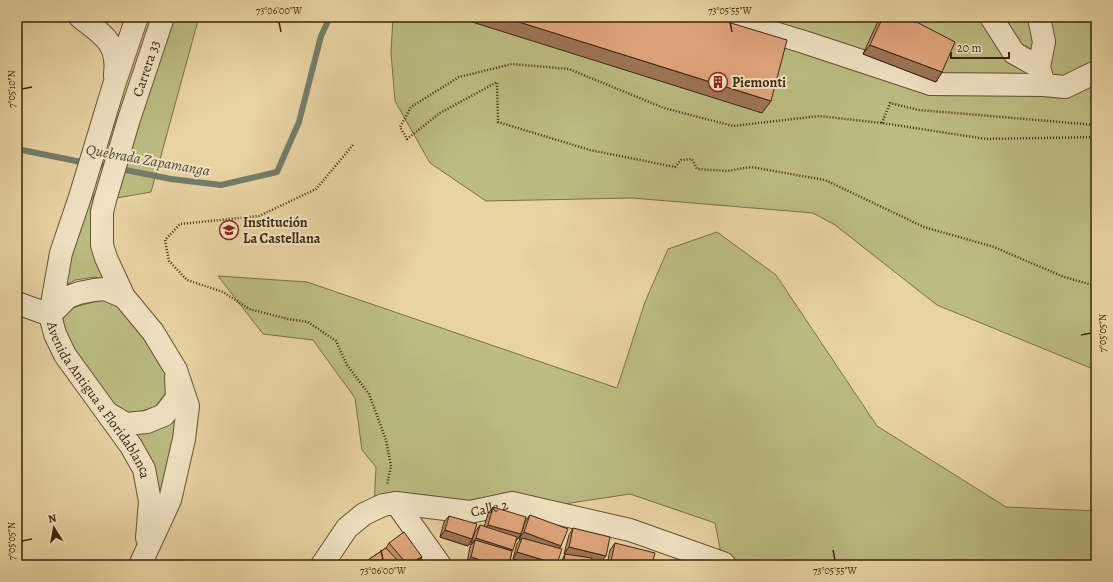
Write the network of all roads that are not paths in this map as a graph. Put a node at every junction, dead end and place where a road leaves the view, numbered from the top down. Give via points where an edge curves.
1 (80, 17) edge
2 (138, 17) edge
3 (163, 17) edge
4 (722, 17) edge
5 (991, 17) edge
6 (1039, 17) edge
7 (148, 62) junction
8 (1096, 72) edge
9 (1042, 76) junction
10 (114, 85) junction
11 (106, 112) joint
12 (129, 119) joint
13 (124, 297) junction
14 (17, 303) edge
15 (50, 314) junction
16 (176, 370) junction
17 (109, 414) junction
18 (390, 504) junction
19 (143, 558) edge
20 (724, 564) edge
21 (322, 565) edge
22 (440, 565) edge

1 - 10 street via 108,40 113,48 116,63
2 - 7 street via 147,38
2 - 10 street, Carrera 33
3 - 7 street, Carrera 33
4 - 9 street via 931,84
5 - 9 street via 1014,53
6 - 9 street via 1044,42
7 - 12 street, Carrera 33
8 - 9 street via 1064,87
10 - 11 street, Carrera 33
11 - 15 street, Avenida Antigua a Floridablanca via 61,253
12 - 13 street, Avenida Antigua a Floridablanca via 102,212 102,245
13 - 15 street via 105,289 79,293 68,297
13 - 16 street, Avenida Antigua a Floridablanca via 153,332
14 - 15 street
15 - 17 street, Avenida Antigua a Floridablanca via 55,334 65,355
16 - 17 street via 177,398 164,415 147,422 126,424
16 - 19 street, Avenida Antigua a Floridablanca via 188,406 184,439 170,500
17 - 19 street, Avenida Antigua a Floridablanca via 144,469 150,501
18 - 20 street, Calle 2 via 470,512 512,503 630,530
18 - 21 street via 364,514 347,528
18 - 22 street

